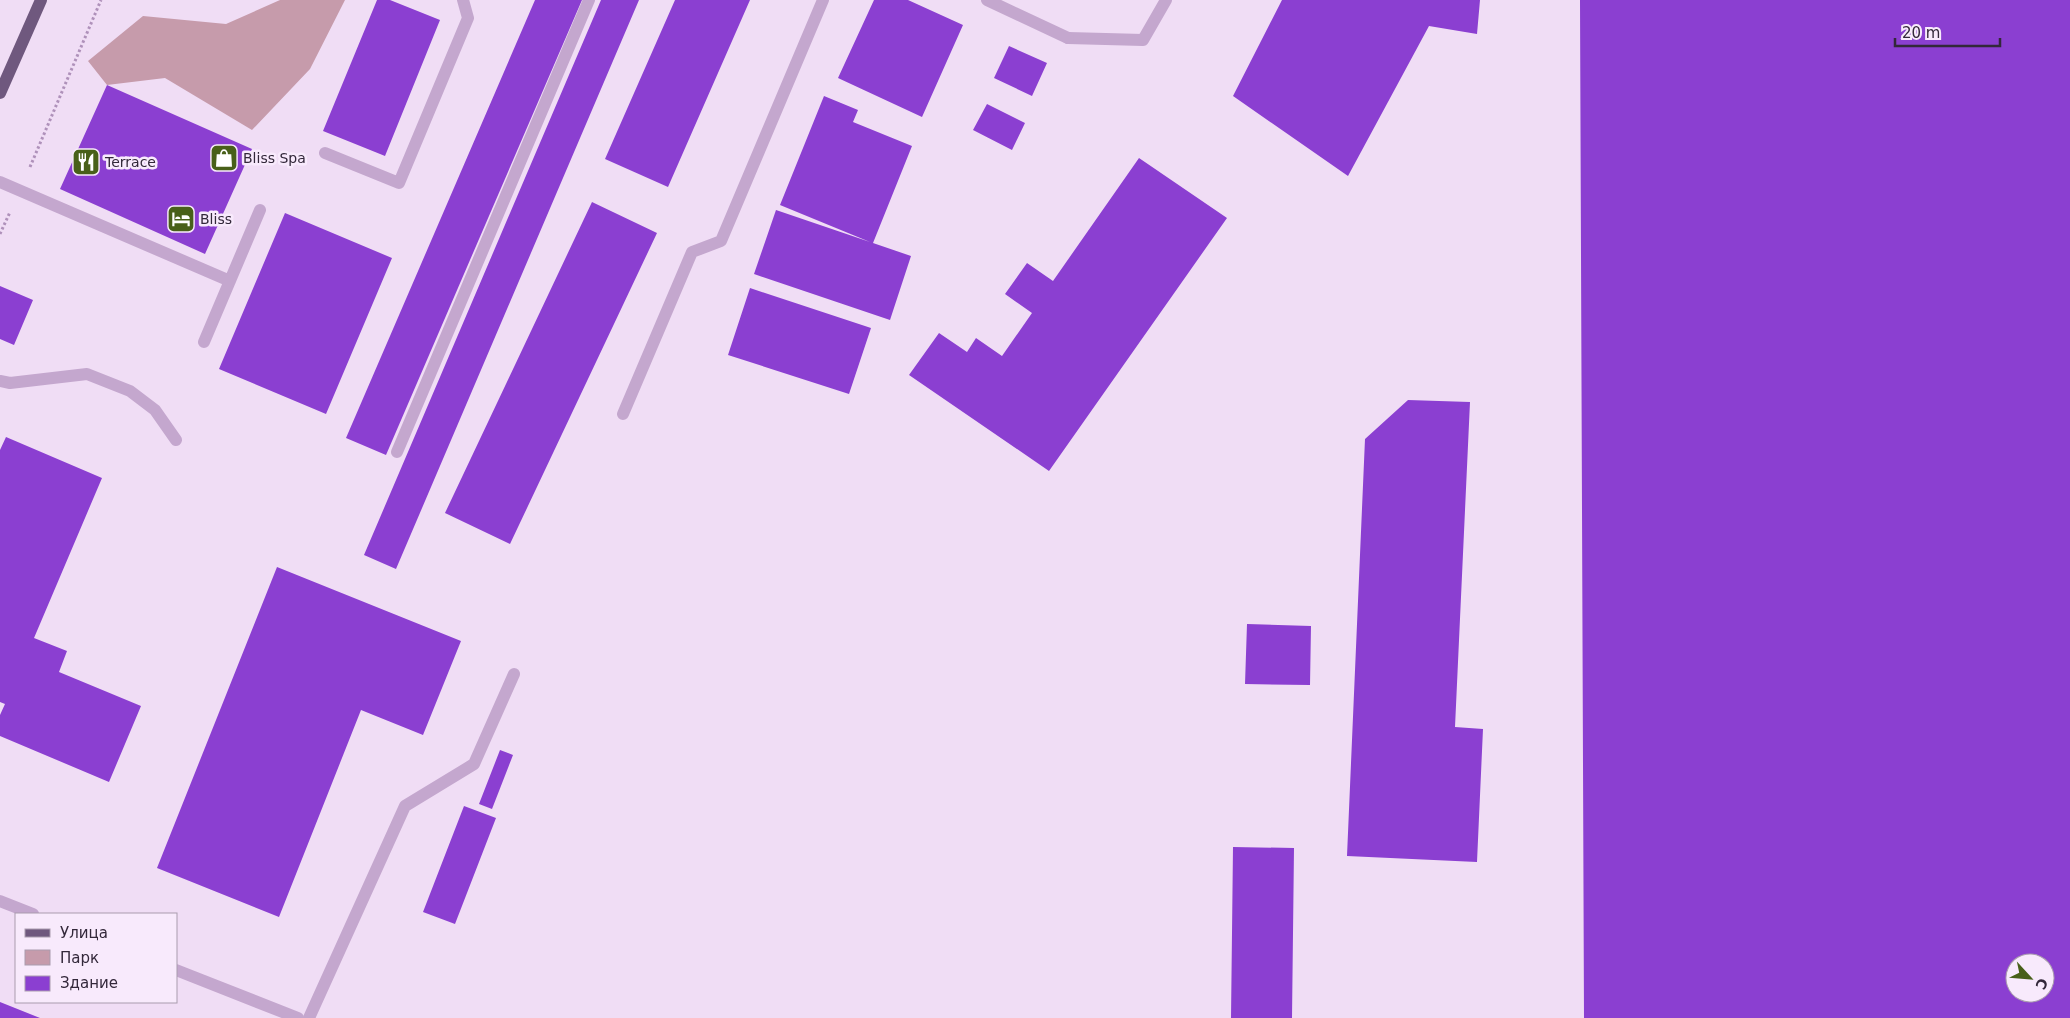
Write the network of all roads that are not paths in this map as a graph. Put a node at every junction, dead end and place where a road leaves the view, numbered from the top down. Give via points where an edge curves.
1 (40, 0) edge
2 (463, 0) edge
3 (589, 0) edge
4 (823, 0) edge
5 (987, 0) edge
6 (1166, 0) edge
7 (0, 93) edge
8 (325, 153) dead end
9 (0, 182) edge
10 (260, 210) dead end
11 (230, 281) junction
12 (204, 342) dead end
13 (0, 381) edge
14 (623, 414) dead end
15 (176, 440) dead end
16 (397, 452) dead end
17 (514, 674) dead end
18 (0, 901) edge
19 (31, 913) edge
20 (178, 971) edge
21 (298, 1018) edge
22 (309, 1018) edge

1 - 7 main road
2 - 8 street via 468,18 398,184
3 - 16 street
4 - 14 street via 721,241 692,252
5 - 6 street via 1068,38 1144,40
9 - 11 street
10 - 11 street
11 - 12 street
13 - 15 street via 10,383 86,374 130,391 154,410
17 - 22 street via 474,764 405,806
18 - 19 street
20 - 21 street

